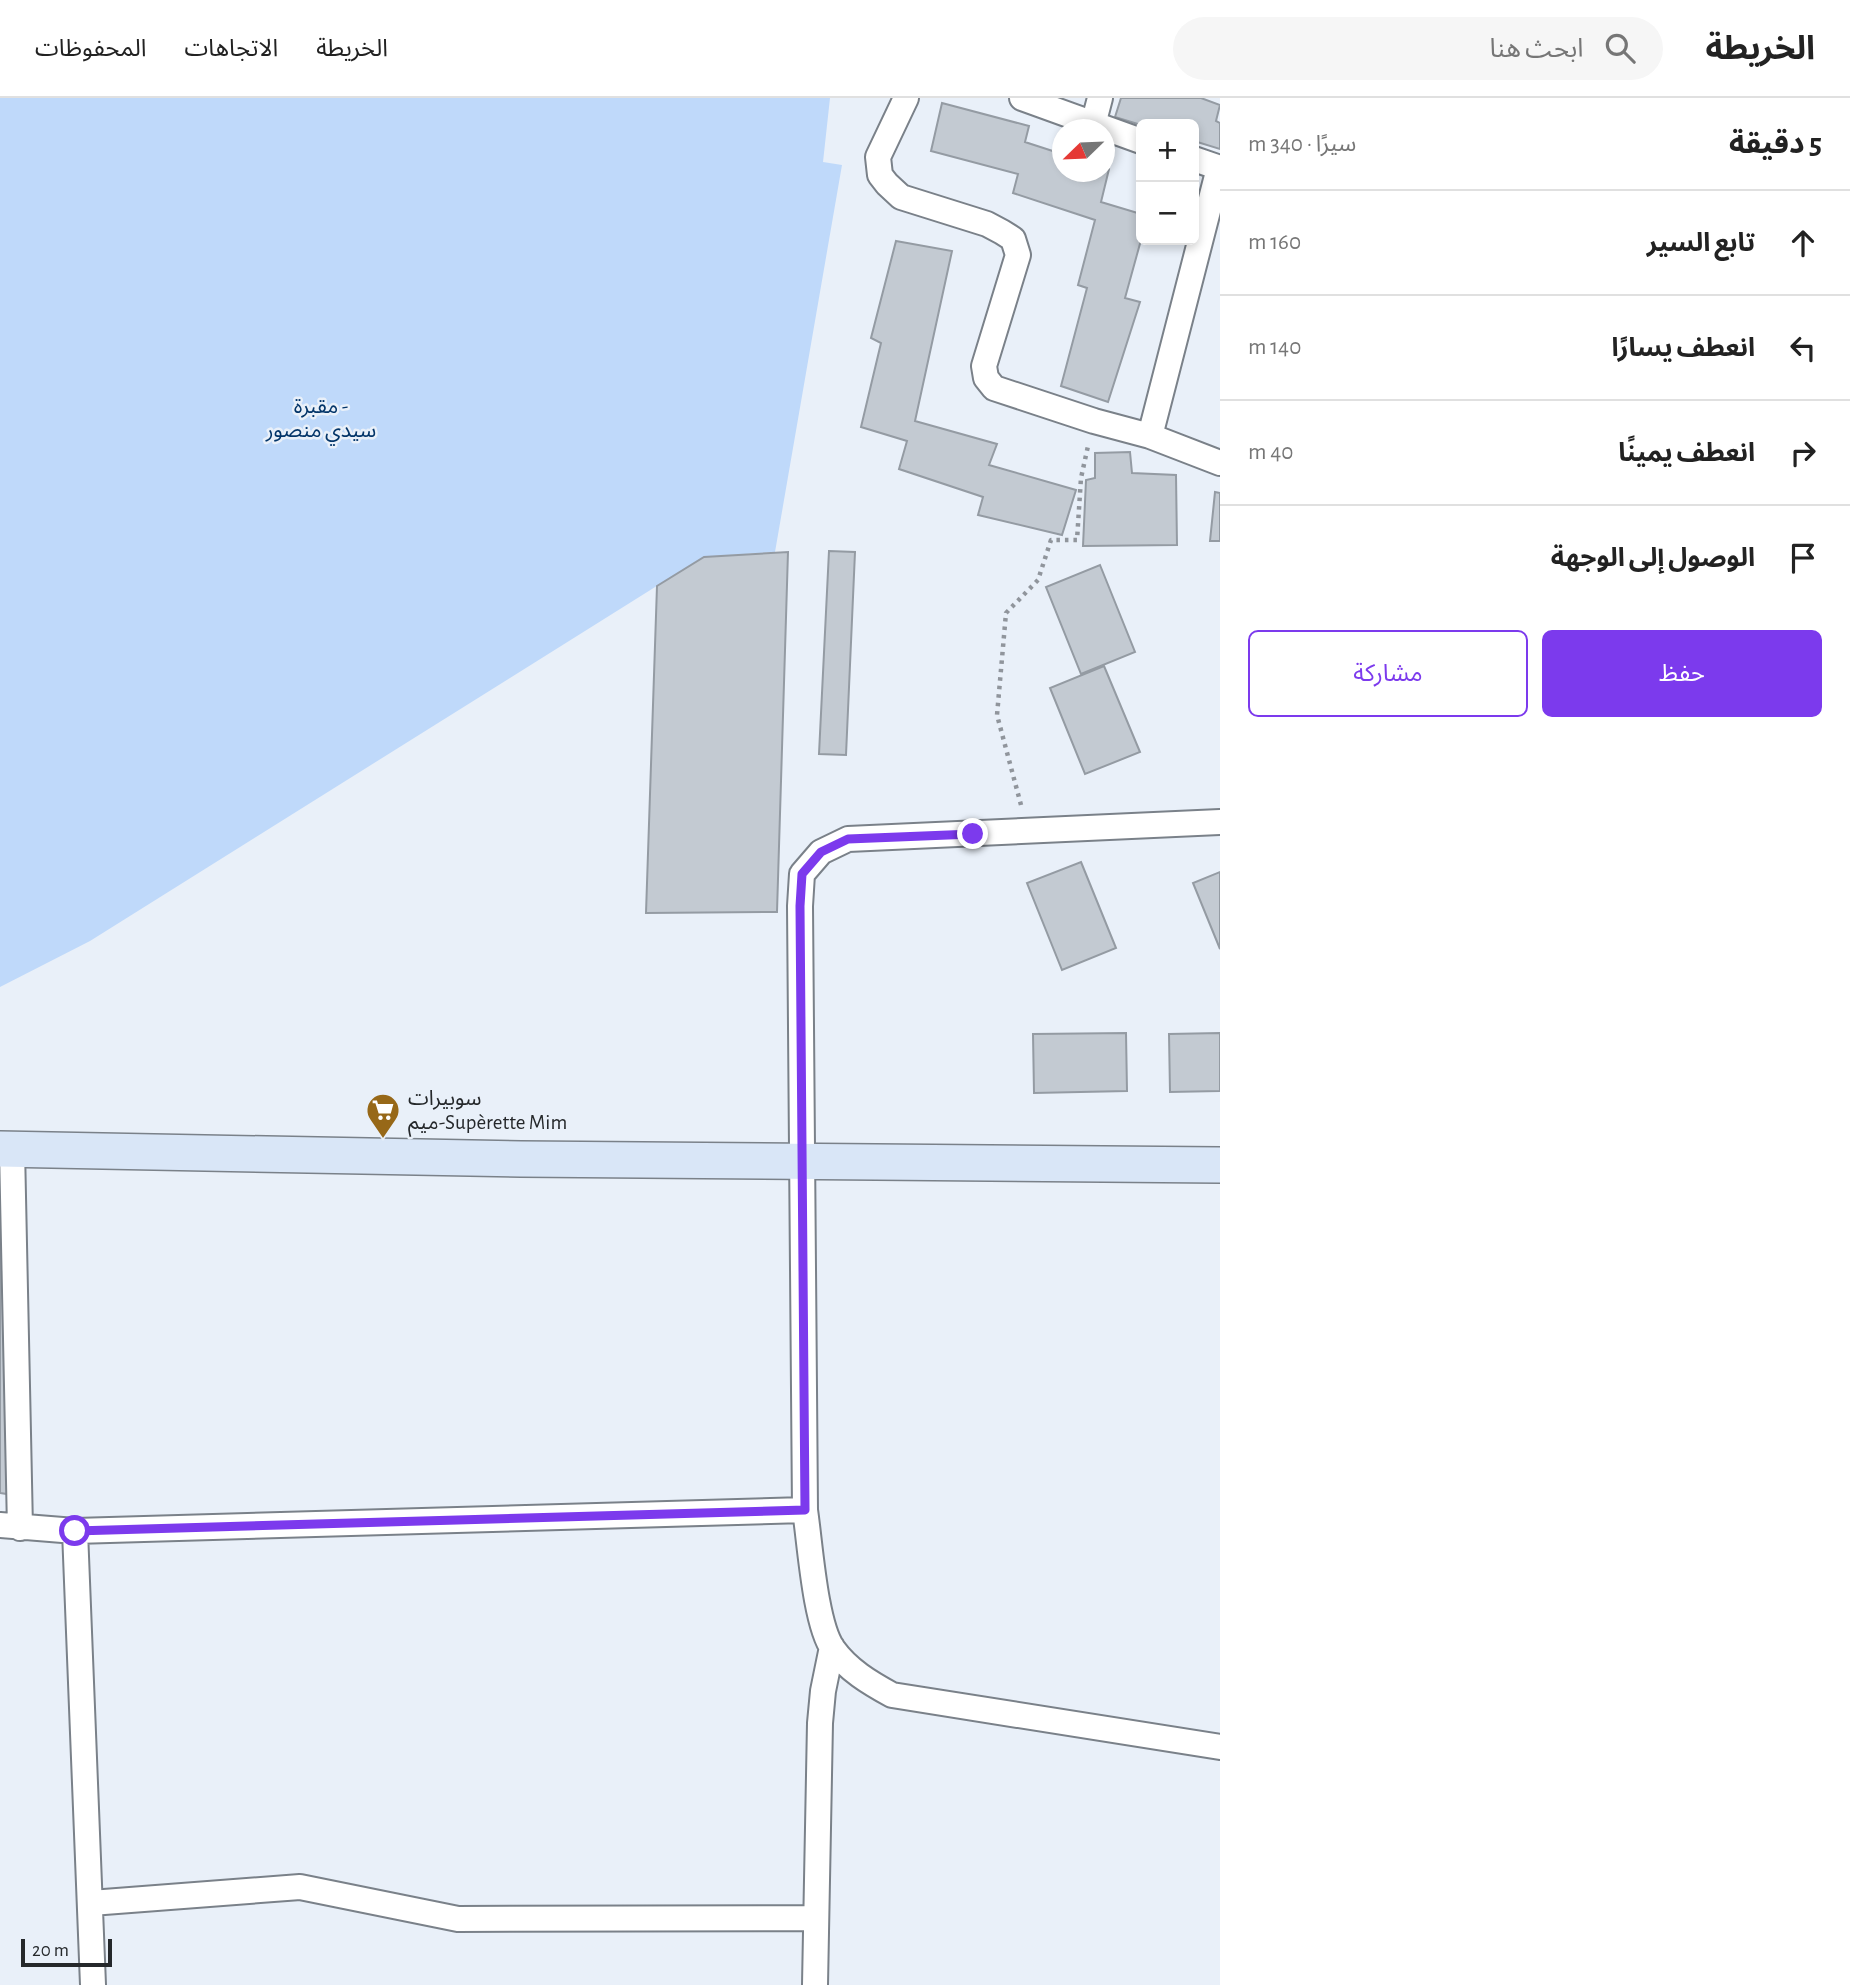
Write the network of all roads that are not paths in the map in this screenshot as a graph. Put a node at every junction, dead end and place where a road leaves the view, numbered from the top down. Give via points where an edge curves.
1 (906, 98) edge
2 (1023, 98) edge
3 (1100, 98) edge
4 (1077, 119) edge
5 (1095, 119) edge
6 (1115, 132) edge
7 (1136, 139) edge
8 (1199, 161) edge
9 (1219, 168) edge
10 (1150, 436) junction
11 (1220, 463) edge
12 (1220, 821) edge
13 (6, 1149) edge
14 (803, 1161) junction
15 (1220, 1165) edge
16 (805, 1510) junction
17 (10, 1527) edge
18 (75, 1531) junction
19 (832, 1647) junction
20 (1220, 1746) edge
21 (91, 1903) junction
22 (816, 1919) junction
23 (93, 1985) edge
24 (815, 1985) edge

1 - 10 street via 878,157 880,175 901,197 987,224 1013,239 1018,255 984,366 986,378 994,388
2 - 4 street
3 - 5 street
6 - 7 street
8 - 9 street
9 - 10 street
10 - 11 street
12 - 14 street via 848,839 821,852 802,874
13 - 14 main road
13 - 17 street
14 - 15 main road
14 - 16 street
16 - 18 street
16 - 19 street via 820,1615
17 - 18 street
18 - 21 street
19 - 20 street via 860,1677 892,1695
19 - 22 street via 820,1723
21 - 22 street via 300,1887 458,1920
21 - 23 street
22 - 24 street

